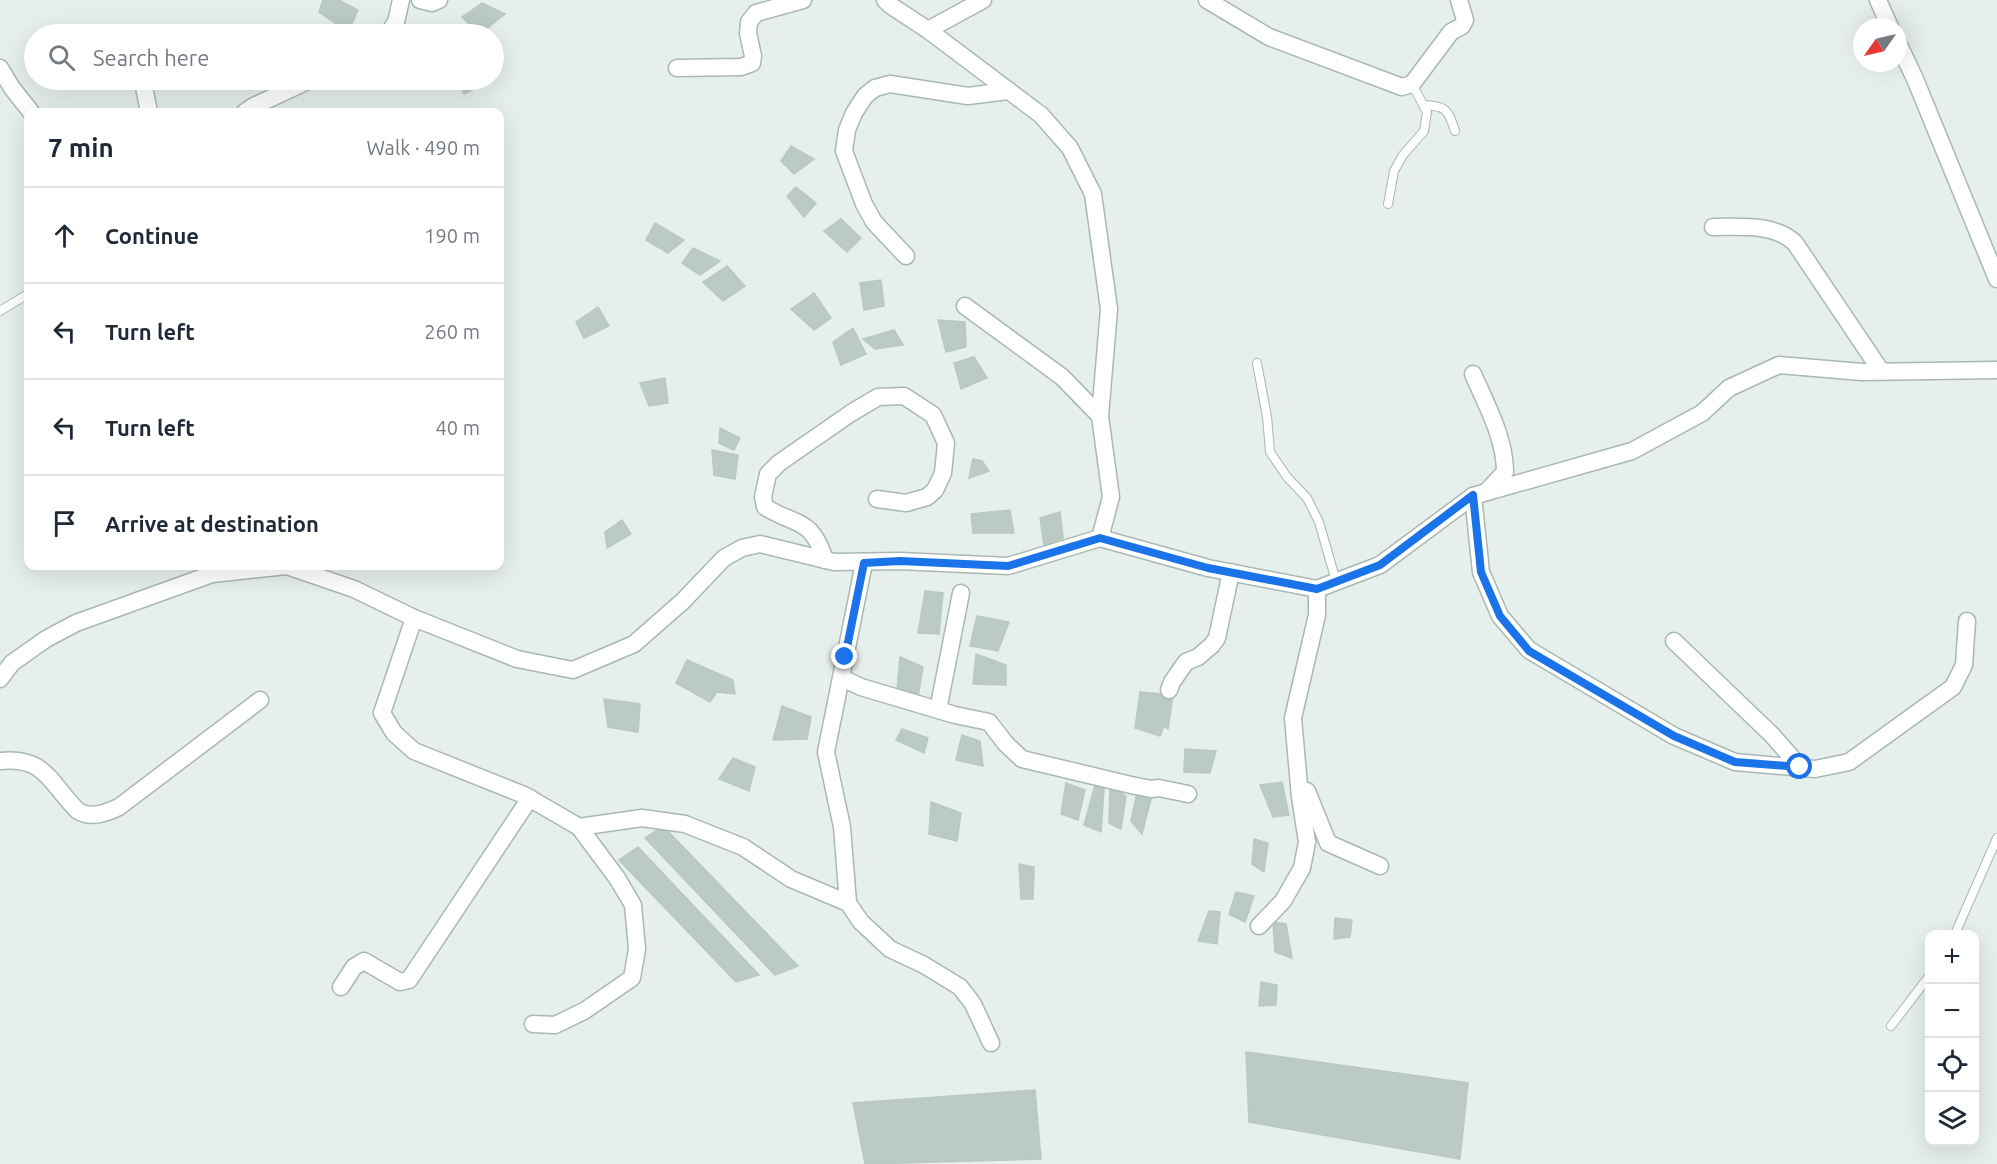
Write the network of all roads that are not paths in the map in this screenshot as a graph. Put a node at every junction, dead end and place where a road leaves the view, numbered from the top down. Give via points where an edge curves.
1 (401, 0) edge
2 (420, 0) edge
3 (439, 0) edge
4 (803, 0) edge
5 (885, 0) edge
6 (983, 0) edge
7 (1207, 0) edge
8 (1459, 0) edge
9 (1878, 0) edge
10 (1886, 18) edge
11 (395, 24) edge
12 (928, 30) junction
13 (1907, 64) edge
14 (0, 68) edge
15 (677, 68) dead end
16 (1412, 84) junction
17 (145, 90) edge
18 (288, 90) edge
19 (1008, 92) junction
20 (1423, 105) junction
21 (28, 108) edge
22 (149, 108) edge
23 (250, 108) edge
24 (1455, 131) dead end
25 (1388, 204) dead end
26 (1713, 227) dead end
27 (906, 256) dead end
28 (1997, 279) edge
29 (24, 296) edge
30 (964, 306) dead end
31 (0, 311) edge
32 (1257, 363) dead end
33 (1997, 370) edge
34 (1881, 371) junction
35 (1473, 374) dead end
36 (1100, 416) junction
37 (1479, 494) junction
38 (878, 500) dead end
39 (1100, 538) junction
40 (825, 560) junction
41 (864, 563) junction
42 (209, 570) edge
43 (299, 570) edge
44 (1231, 572) junction
45 (1336, 581) junction
46 (1317, 589) junction
47 (961, 593) dead end
48 (414, 618) junction
49 (1967, 621) dead end
50 (1674, 640) dead end
51 (842, 678) junction
52 (0, 679) edge
53 (1169, 690) dead end
54 (260, 700) dead end
55 (938, 710) junction
56 (0, 761) edge
57 (1297, 762) junction
58 (1800, 767) junction
59 (1188, 794) dead end
60 (530, 798) junction
61 (579, 827) junction
62 (1997, 838) edge
63 (1380, 866) dead end
64 (848, 903) junction
65 (1259, 926) dead end
66 (1957, 930) edge
67 (1925, 980) edge
68 (341, 987) dead end
69 (533, 1024) dead end
70 (1891, 1026) dead end
71 (991, 1043) dead end

1 - 11 street
2 - 3 street
4 - 15 street via 756,13 749,22 748,33 752,63 741,67
5 - 12 street
6 - 12 street
7 - 16 street via 1269,37 1402,87
8 - 16 street via 1465,20 1462,26 1451,32
9 - 10 street
12 - 19 street
13 - 28 street
14 - 21 street
16 - 20 lane
17 - 22 street
18 - 23 street
19 - 27 street via 968,96 890,84 865,96 854,113 844,151 873,222
19 - 36 street via 1041,115 1070,148 1093,194 1109,309
20 - 24 lane via 1439,106 1449,113
20 - 25 lane via 1427,112 1424,131 1394,171
26 - 34 street via 1772,230 1787,235
29 - 31 lane
30 - 36 street via 1062,377
32 - 45 lane via 1270,452 1307,498 1319,522
33 - 34 street
34 - 37 street via 1779,365 1729,388 1702,413 1632,451
35 - 37 street via 1505,458 1505,472
36 - 39 street via 1111,497
37 - 45 street via 1380,565
37 - 58 street via 1481,572 1500,616 1529,651 1684,741 1735,762
38 - 40 street via 906,503 927,497 943,473 946,443 933,415 904,396 878,397 768,474 765,507 807,527 819,542
39 - 41 street via 1008,566
39 - 44 street
40 - 41 street
40 - 48 street via 760,544 742,548 724,558 634,644 573,670 517,659
41 - 51 street
42 - 52 street via 76,623 12,663
43 - 48 street via 354,589
44 - 46 street
44 - 53 street via 1217,638 1198,657 1186,662
45 - 46 street
46 - 57 street via 1317,615 1293,718
47 - 55 street
48 - 60 street via 382,713 394,733 414,751
49 - 58 street via 1964,665 1953,687 1850,762 1815,770
50 - 58 street
51 - 55 street
51 - 64 street via 826,752 842,827
54 - 56 street via 119,807 104,814 85,815 78,811 41,769 28,762
55 - 59 street via 989,722 1022,759
57 - 63 street via 1328,843
57 - 65 street via 1308,842 1302,868 1283,901
60 - 61 street
60 - 68 street via 409,980 400,982 363,961
61 - 64 street via 642,818 685,824 743,847 791,879
61 - 69 street via 633,905 637,949 632,978 584,1011 555,1025
62 - 66 lane
64 - 71 street via 861,922 890,949 960,987 973,1004
67 - 70 lane

